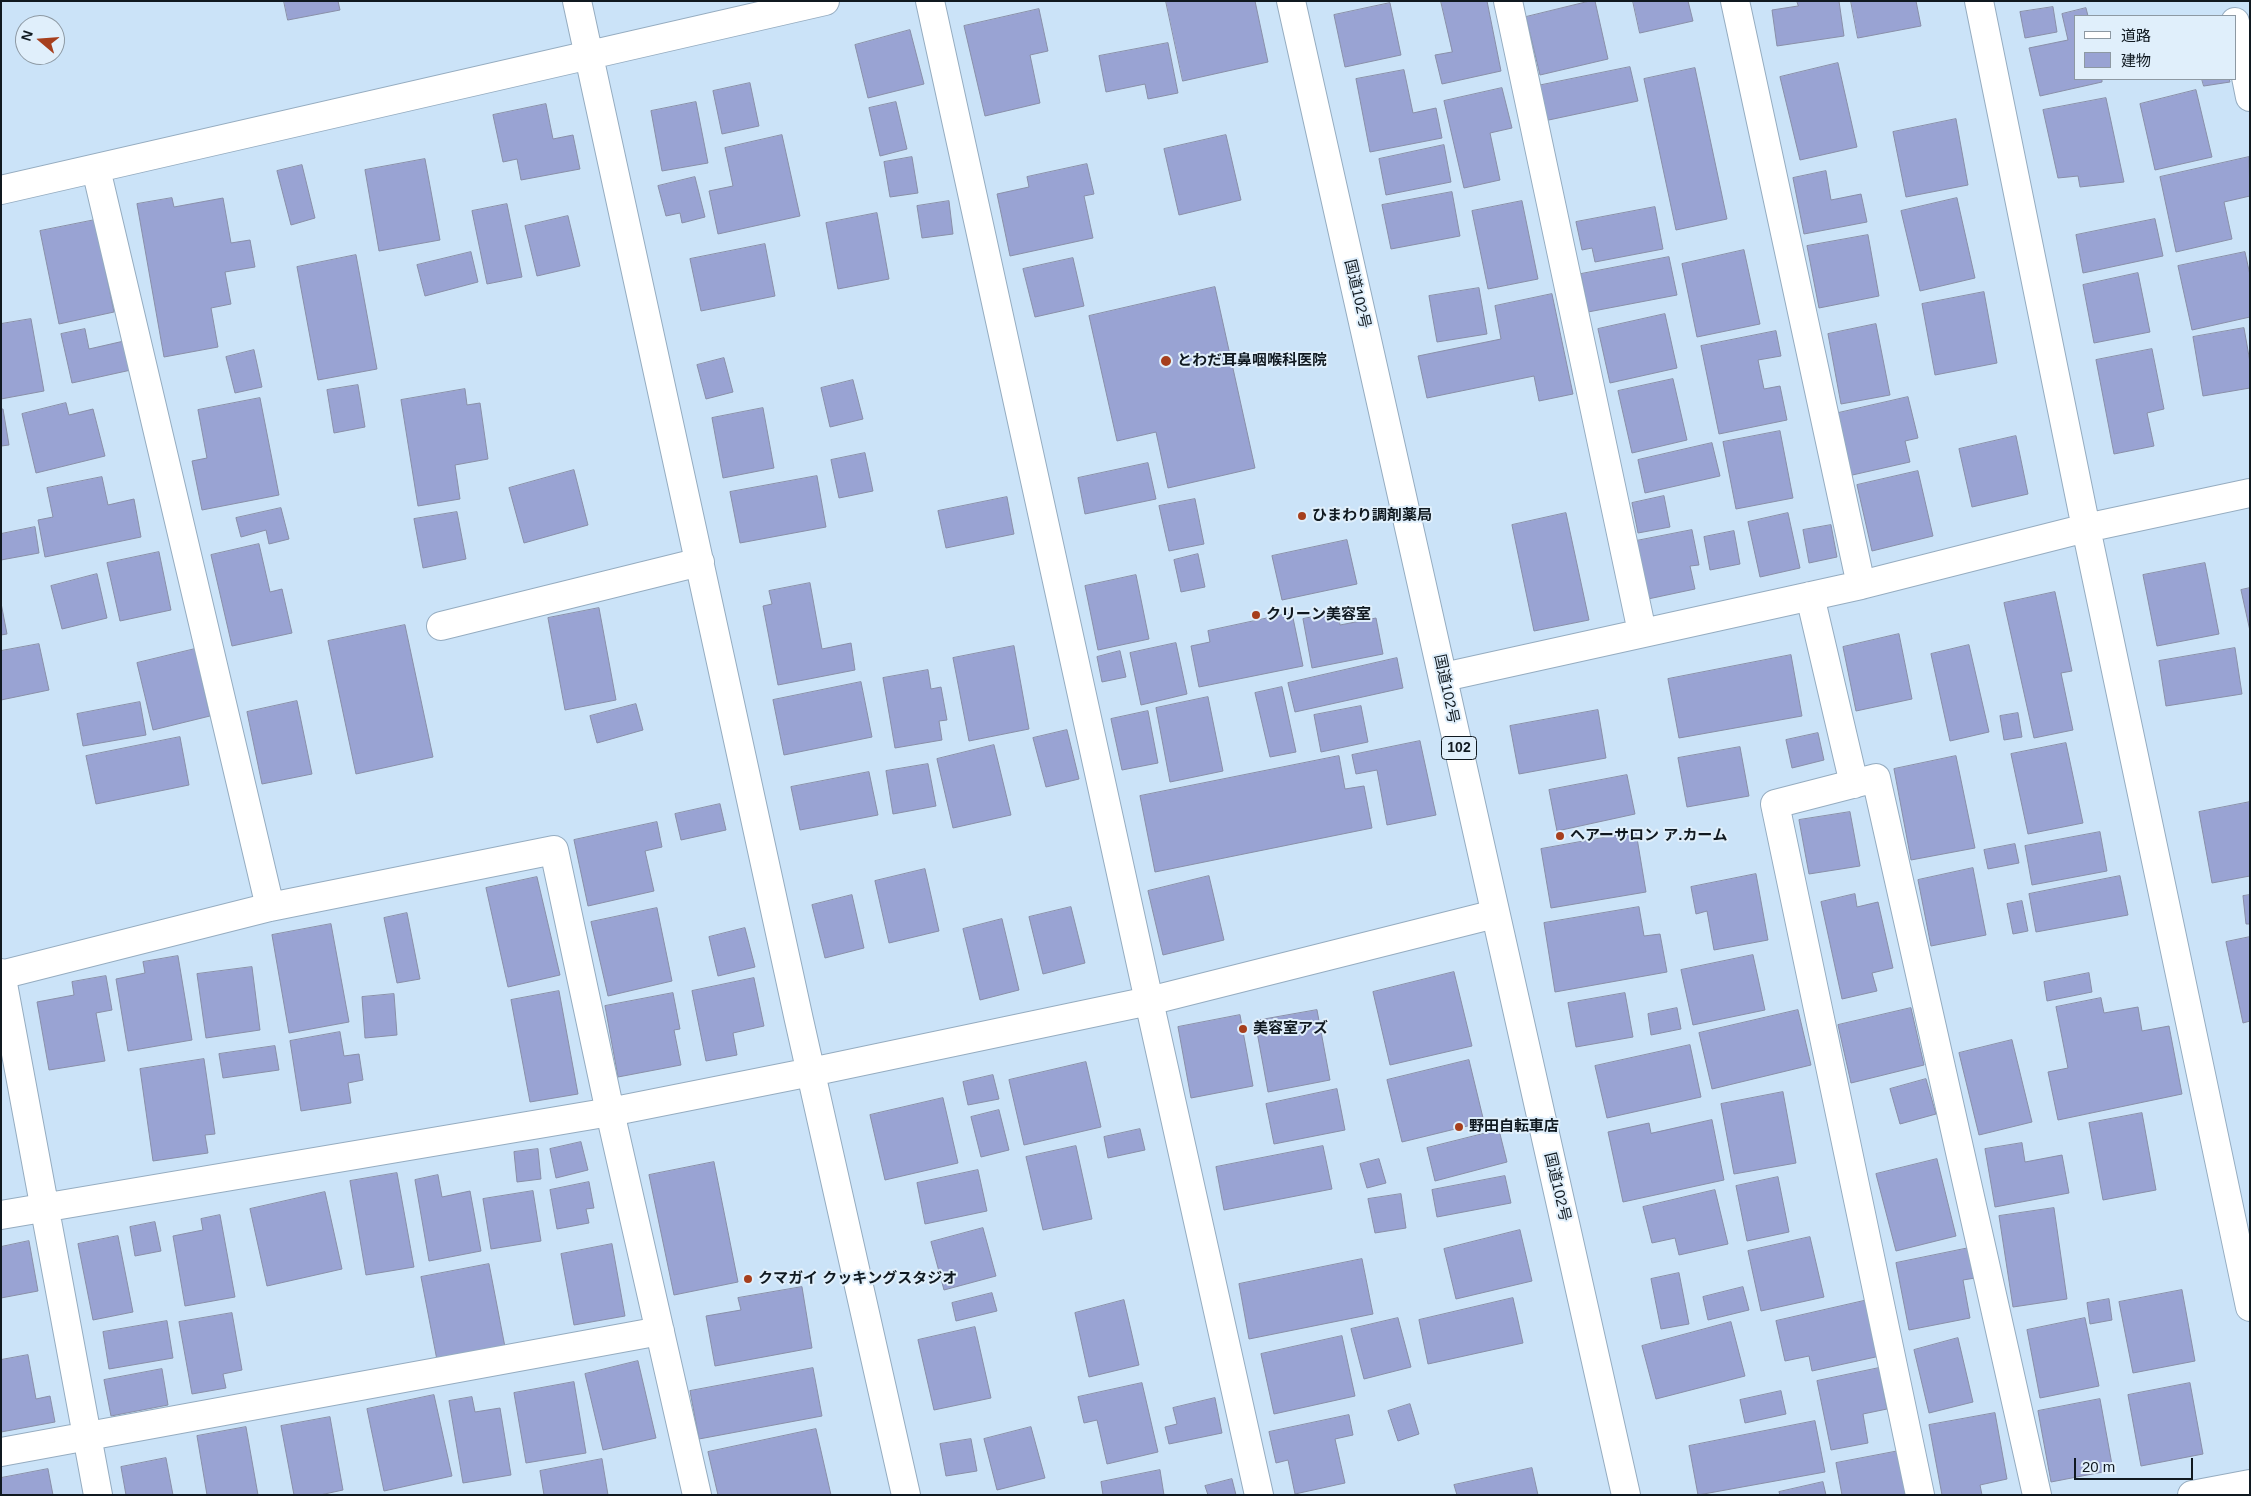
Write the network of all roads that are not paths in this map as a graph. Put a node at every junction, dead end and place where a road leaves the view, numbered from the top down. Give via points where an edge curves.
1 (577, 1) edge
2 (825, 1) edge
3 (930, 1) edge
4 (1291, 1) edge
5 (1508, 1) edge
6 (1735, 1) edge
7 (1979, 1) edge
8 (2231, 1) edge
9 (2234, 15) edge
10 (2236, 27) edge
11 (591, 57) junction
12 (2250, 97) edge
13 (96, 168) junction
14 (1, 190) edge
15 (2250, 493) edge
16 (2086, 528) junction
17 (700, 562) junction
18 (1861, 585) junction
19 (1810, 596) junction
20 (441, 626) dead end
21 (1642, 632) junction
22 (1444, 677) junction
23 (1854, 784) junction
24 (270, 906) junction
25 (1495, 914) junction
26 (1, 974) edge
27 (1149, 1001) junction
28 (811, 1072) junction
29 (610, 1112) junction
30 (44, 1207) junction
31 (1, 1215) edge
32 (2250, 1307) edge
33 (660, 1331) junction
34 (87, 1436) junction
35 (1, 1452) edge
36 (2250, 1484) edge
37 (98, 1495) edge
38 (697, 1495) edge
39 (906, 1495) edge
40 (1259, 1495) edge
41 (1626, 1495) edge
42 (1920, 1495) edge
43 (2037, 1495) edge
44 (2192, 1495) edge

1 - 11 main road
2 - 11 main road
3 - 27 main road
4 - 22 main road, 国道102号 / 102
5 - 21 main road
6 - 18 main road
7 - 16 main road
8 - 9 main road
10 - 12 main road
11 - 13 main road
11 - 17 main road
13 - 14 main road
13 - 24 main road
15 - 16 main road
16 - 18 main road
16 - 32 main road
17 - 20 main road
17 - 28 main road
18 - 19 main road
19 - 21 main road
19 - 23 main road
21 - 22 main road
22 - 25 main road, 国道102号 / 102
23 - 42 main road via 1775,804
23 - 43 main road via 1876,778
24 - 26 main road
24 - 29 main road via 554,850
25 - 27 main road
25 - 41 main road, 国道102号 / 102
26 - 30 main road
27 - 28 main road
27 - 40 main road
28 - 29 main road
28 - 39 main road
29 - 30 main road
29 - 33 main road
30 - 31 main road
30 - 34 main road
33 - 34 main road
33 - 38 main road
34 - 35 main road
34 - 37 main road
36 - 44 main road

